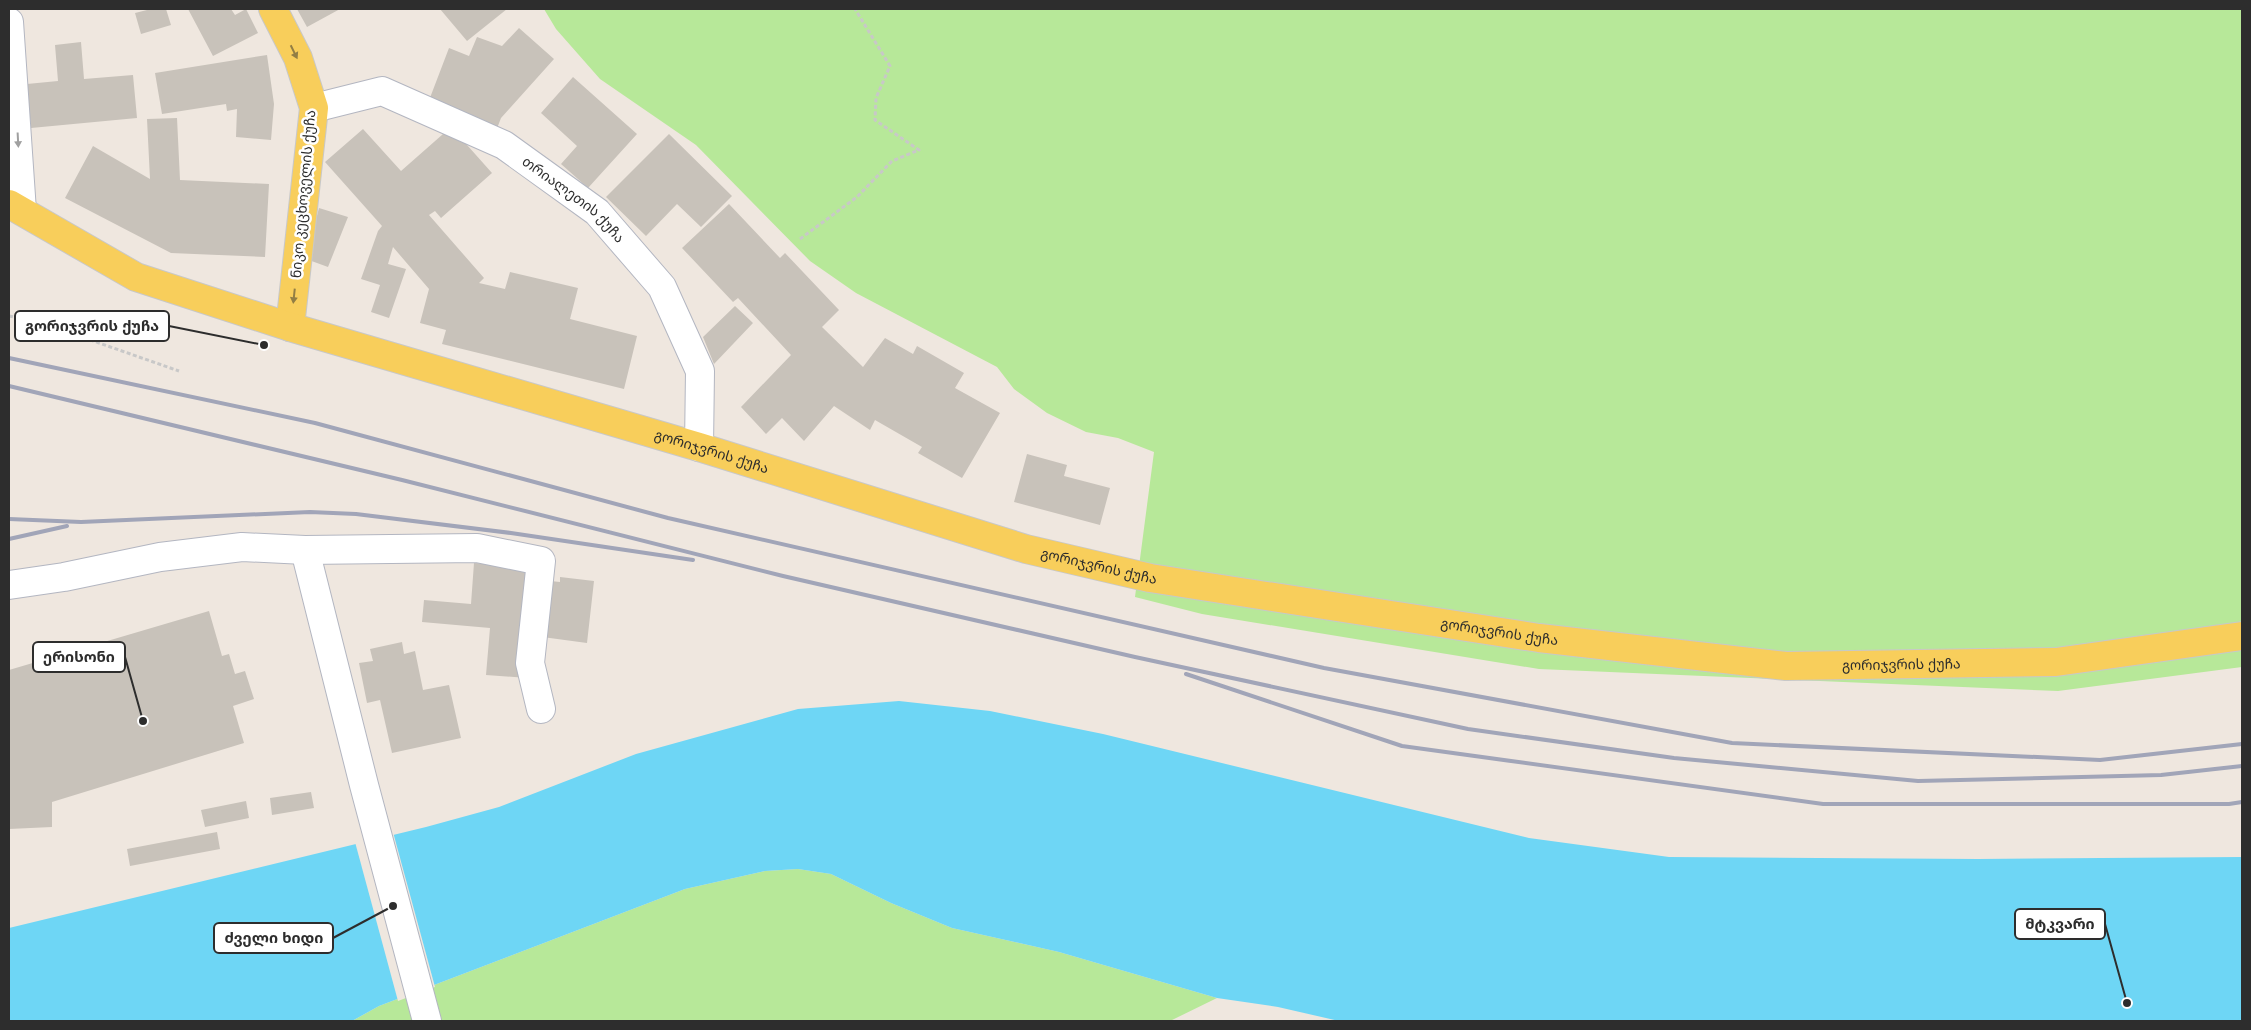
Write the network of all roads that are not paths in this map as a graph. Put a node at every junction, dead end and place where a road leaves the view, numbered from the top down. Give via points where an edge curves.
1 (273, 9) edge
2 (9, 22) edge
3 (314, 108) junction
4 (16, 207) edge
5 (290, 327) junction
6 (698, 447) junction
7 (305, 550) junction
8 (9, 585) edge
9 (2242, 636) edge
10 (541, 708) dead end
11 (427, 1021) edge

1 -> 3 main road, ნიკო კეცხოველის ქუჩა via 298,58
2 -> 4 street
3 -> 5 main road, ნიკო კეცხოველის ქუჩა
3 - 6 street, თრიალეთის ქუჩა via 382,92 504,145 597,212 662,287 700,371
4 - 5 main road, გორიჯვრის ქუჩა via 136,277
5 - 6 main road, გორიჯვრის ქუჩა
6 - 9 main road, გორიჯვრის ქუჩა via 1026,549 1150,578 1539,638 1786,666 2056,662
7 - 8 street via 242,547 160,557
7 - 10 street via 477,548 541,561 530,662
7 - 11 street

